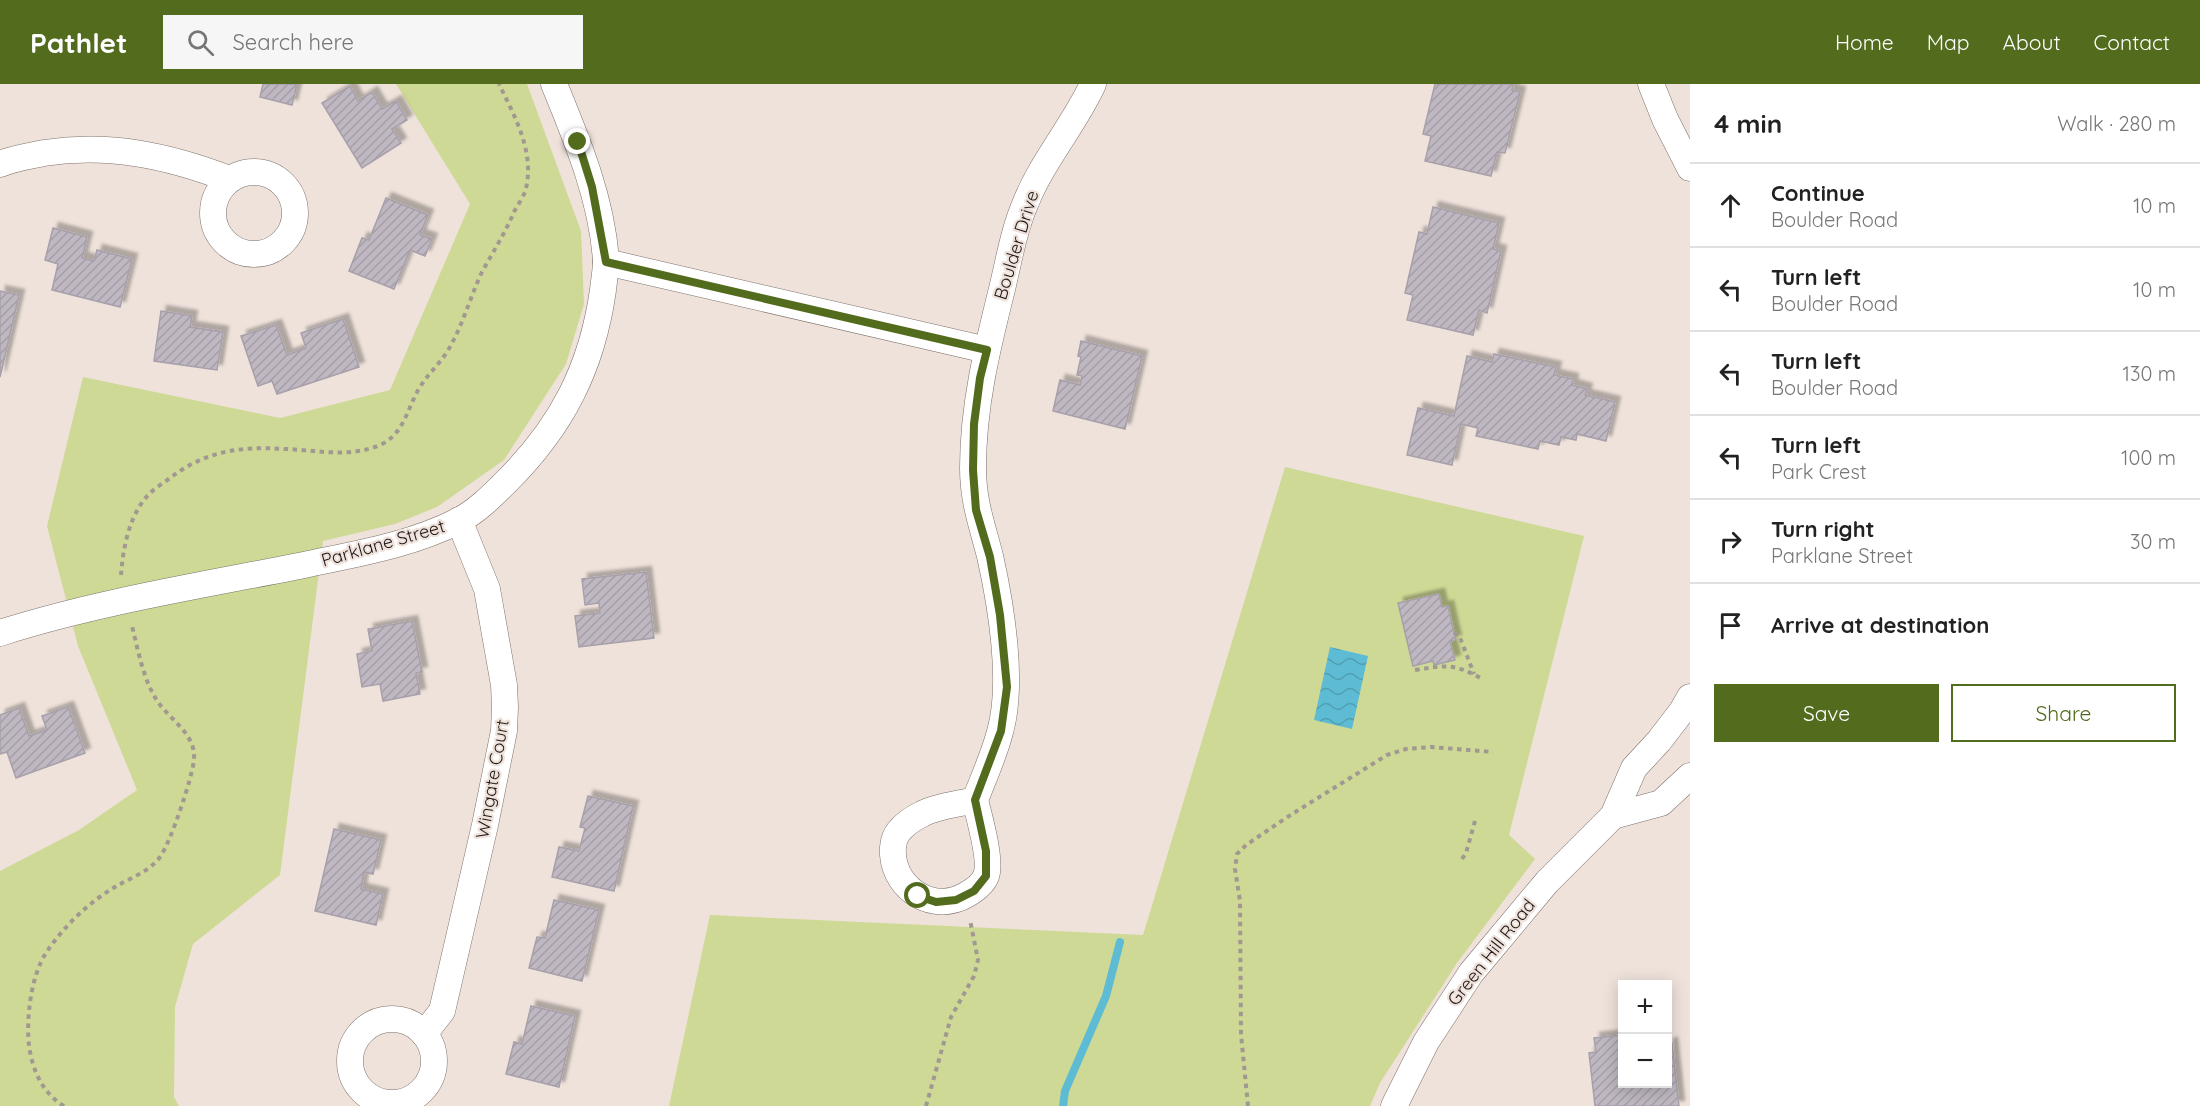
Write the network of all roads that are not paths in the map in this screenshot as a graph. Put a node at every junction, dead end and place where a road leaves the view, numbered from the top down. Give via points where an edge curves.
1 (554, 84) edge
2 (1093, 84) edge
3 (1651, 84) edge
4 (0, 164) edge
5 (1690, 168) edge
6 (229, 179) dead end
7 (606, 262) junction
8 (987, 350) junction
9 (459, 520) junction
10 (0, 633) edge
11 (1690, 697) edge
12 (1690, 776) edge
13 (975, 800) junction
14 (1613, 816) junction
15 (424, 1034) dead end
16 (1394, 1106) edge

1 - 7 street, Parklane Street via 592,187
2 - 8 street, Boulder Drive via 1025,203
3 - 5 street
4 - 6 street via 12,158 58,151 104,150 188,163
7 - 8 street
7 - 9 street, Parklane Street via 591,343 558,419 530,458 488,500
8 - 13 street, Boulder Drive via 974,424 973,470 976,510 990,557 1000,615 1007,687 1001,731
9 - 10 street, Parklane Street via 365,552 81,610
9 - 15 street, Wingate Court via 487,589 504,685 504,731 442,1011
11 - 14 street, Green Hill Road via 1634,768
12 - 14 street, Green Hill Road via 1661,803
13 - 13 street via 924,813 899,830 892,847 893,866 903,884 918,896 936,902 956,900 974,891 986,876 986,851
14 - 16 street, Green Hill Road via 1547,882 1471,973 1426,1042

